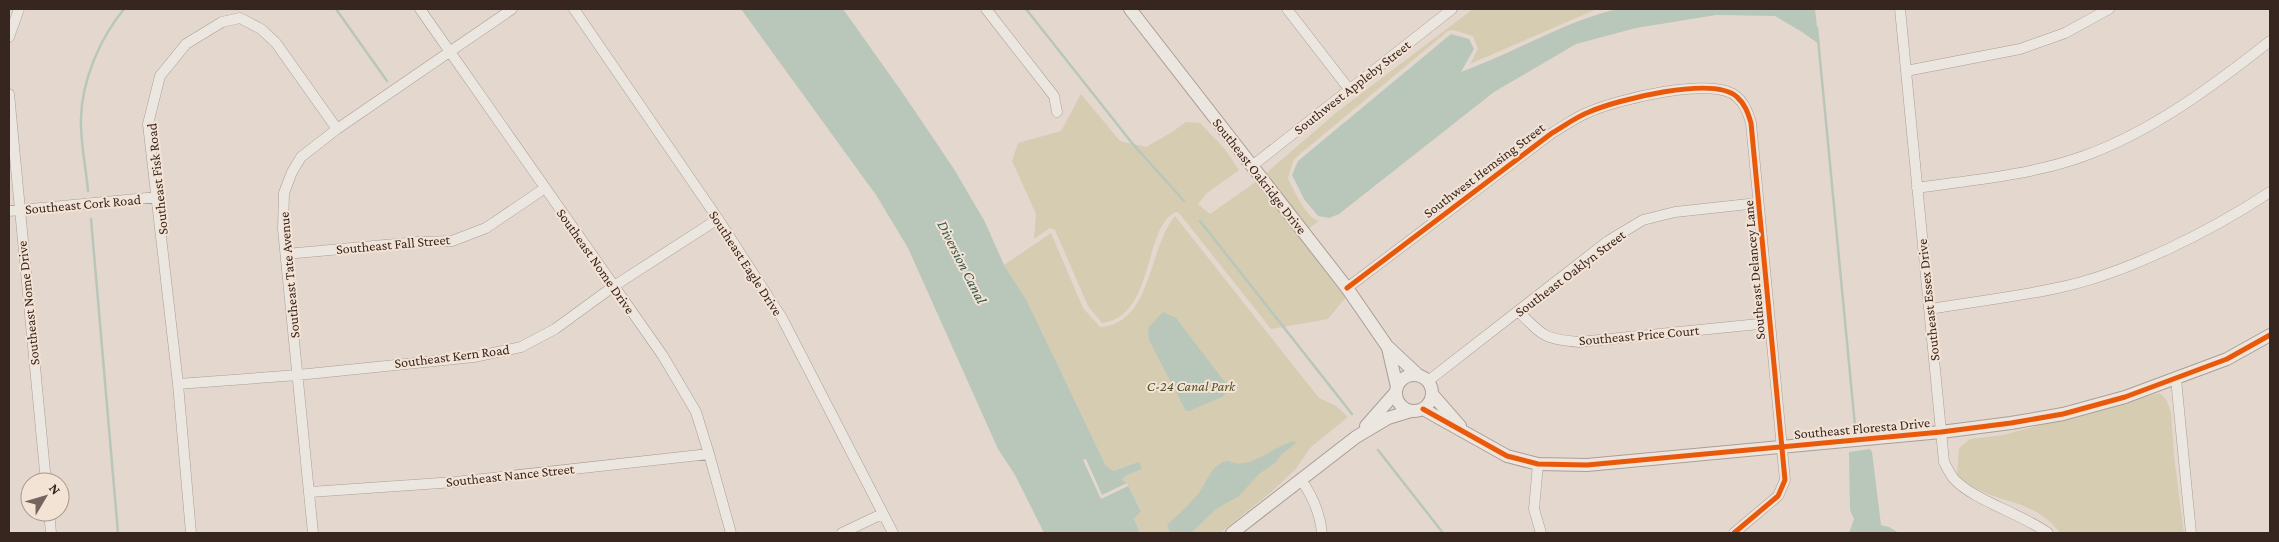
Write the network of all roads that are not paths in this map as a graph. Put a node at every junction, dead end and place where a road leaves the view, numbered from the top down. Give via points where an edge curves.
1 (19, 9) edge
2 (420, 9) edge
3 (512, 9) edge
4 (574, 9) edge
5 (986, 9) edge
6 (1130, 9) edge
7 (1287, 9) edge
8 (1900, 9) edge
9 (2109, 9) edge
10 (1446, 11) edge
11 (9, 37) edge
12 (2270, 42) edge
13 (450, 52) junction
14 (1906, 71) junction
15 (1349, 89) junction
16 (9, 94) edge
17 (1736, 96) joint
18 (1058, 112) dead end
19 (337, 130) junction
20 (1252, 166) junction
21 (545, 188) junction
22 (1917, 188) junction
23 (2270, 192) edge
24 (158, 197) junction
25 (1758, 203) junction
26 (14, 210) edge
27 (718, 219) junction
28 (286, 254) junction
29 (614, 286) junction
30 (1346, 288) junction
31 (1929, 309) junction
32 (1519, 312) junction
33 (1769, 323) junction
34 (2270, 335) edge
35 (1387, 346) junction
36 (298, 375) junction
37 (1423, 378) junction
38 (2176, 379) junction
39 (178, 384) junction
40 (1397, 390) junction
41 (1432, 394) junction
42 (1417, 410) junction
43 (1465, 431) junction
44 (1941, 432) junction
45 (1356, 437) junction
46 (1783, 447) junction
47 (710, 454) junction
48 (1538, 464) junction
49 (45, 472) edge
50 (1301, 480) junction
51 (310, 492) junction
52 (882, 514) junction
53 (191, 533) edge
54 (313, 533) edge
55 (731, 533) edge
56 (842, 533) edge
57 (893, 533) edge
58 (1232, 533) edge
59 (1322, 533) edge
60 (1541, 533) edge
61 (1734, 533) edge
62 (2048, 533) edge
63 (2191, 533) edge

1 - 11 street
2 - 13 street, Southeast Nome Drive
3 - 13 street, Southeast Tate Avenue
4 - 27 street, Southeast Eagle Drive
5 - 18 street via 1054,96
6 - 20 street, Southeast Oakridge Drive
7 - 15 street
8 - 14 street, Southeast Essex Drive
9 - 14 street via 2064,33 2020,48
10 - 15 street, Southwest Appleby Street
12 - 22 street via 2178,109 2083,156 2018,172
13 - 19 street, Southeast Tate Avenue
13 - 21 street, Southeast Nome Drive
14 - 22 street, Southeast Essex Drive
15 - 20 street, Southwest Appleby Street
16 - 26 street, Southeast Nome Drive
17 - 25 street, Southeast Delancey Lane via 1747,110 1751,123
17 - 30 street, Southwest Hemsing Street via 1721,88 1697,88 1620,101 1588,112 1552,133
19 - 24 street, Southeast Fisk Road via 276,43 261,29 240,18 222,22 186,44 160,76 148,124
19 - 28 street, Southeast Tate Avenue via 301,157 292,172 282,211
20 - 30 street, Southeast Oakridge Drive
21 - 28 street, Southeast Fall Street via 486,228 452,241
21 - 29 street, Southeast Nome Drive
22 - 31 street, Southeast Essex Drive
23 - 31 street via 2178,244 2113,271 2058,288
24 - 26 street, Southeast Cork Road
24 - 39 street, Southeast Fisk Road
25 - 32 street, Southeast Oaklyn Street via 1675,212 1644,220 1608,241
25 - 33 street, Southeast Delancey Lane
26 - 49 street, Southeast Nome Drive
27 - 29 street, Southeast Kern Road
27 - 52 street, Southeast Eagle Drive via 782,318
28 - 36 street, Southeast Tate Avenue
29 - 36 street, Southeast Kern Road via 555,329 521,347 474,356
29 - 47 street, Southeast Nome Drive via 663,356 696,412
30 - 35 street, Southeast Oakridge Drive
31 - 44 street, Southeast Essex Drive
32 - 33 street, Southeast Price Court via 1540,333 1553,340 1579,342
32 - 37 street, Southeast Oaklyn Street
33 - 46 street, Southeast Delancey Lane
34 - 38 street, Southeast Floresta Drive via 2227,359
35 - 37 street, Southeast Oakridge Drive
35 - 40 street, Southeast Oakridge Drive
36 - 39 street, Southeast Kern Road
36 - 51 street, Southeast Tate Avenue
37 - 40 street via 1407,376
37 - 41 street
38 - 44 street, Southeast Floresta Drive via 2064,414
38 - 63 street
39 - 53 street, Southeast Fisk Road
40 - 42 street via 1402,406
40 - 45 street
41 - 42 street via 1431,400
41 - 43 street, Southeast Floresta Drive
42 - 43 street, Southeast Floresta Drive
42 - 45 street via 1388,418
43 - 48 street, Southeast Floresta Drive via 1507,456
44 - 46 street, Southeast Floresta Drive
44 - 62 street, Southeast Essex Drive via 1944,462 1952,478 1964,488
45 - 50 street
46 - 48 street, Southeast Floresta Drive via 1587,465
46 - 61 street, Southeast Delancey Lane via 1785,480 1778,496
47 - 51 street, Southeast Nance Street via 455,482
47 - 55 street, Southeast Nome Drive
48 - 60 street via 1534,509
50 - 58 street
50 - 59 street via 1320,518
51 - 54 street, Southeast Tate Avenue
52 - 56 street
52 - 57 street, Southeast Eagle Drive

